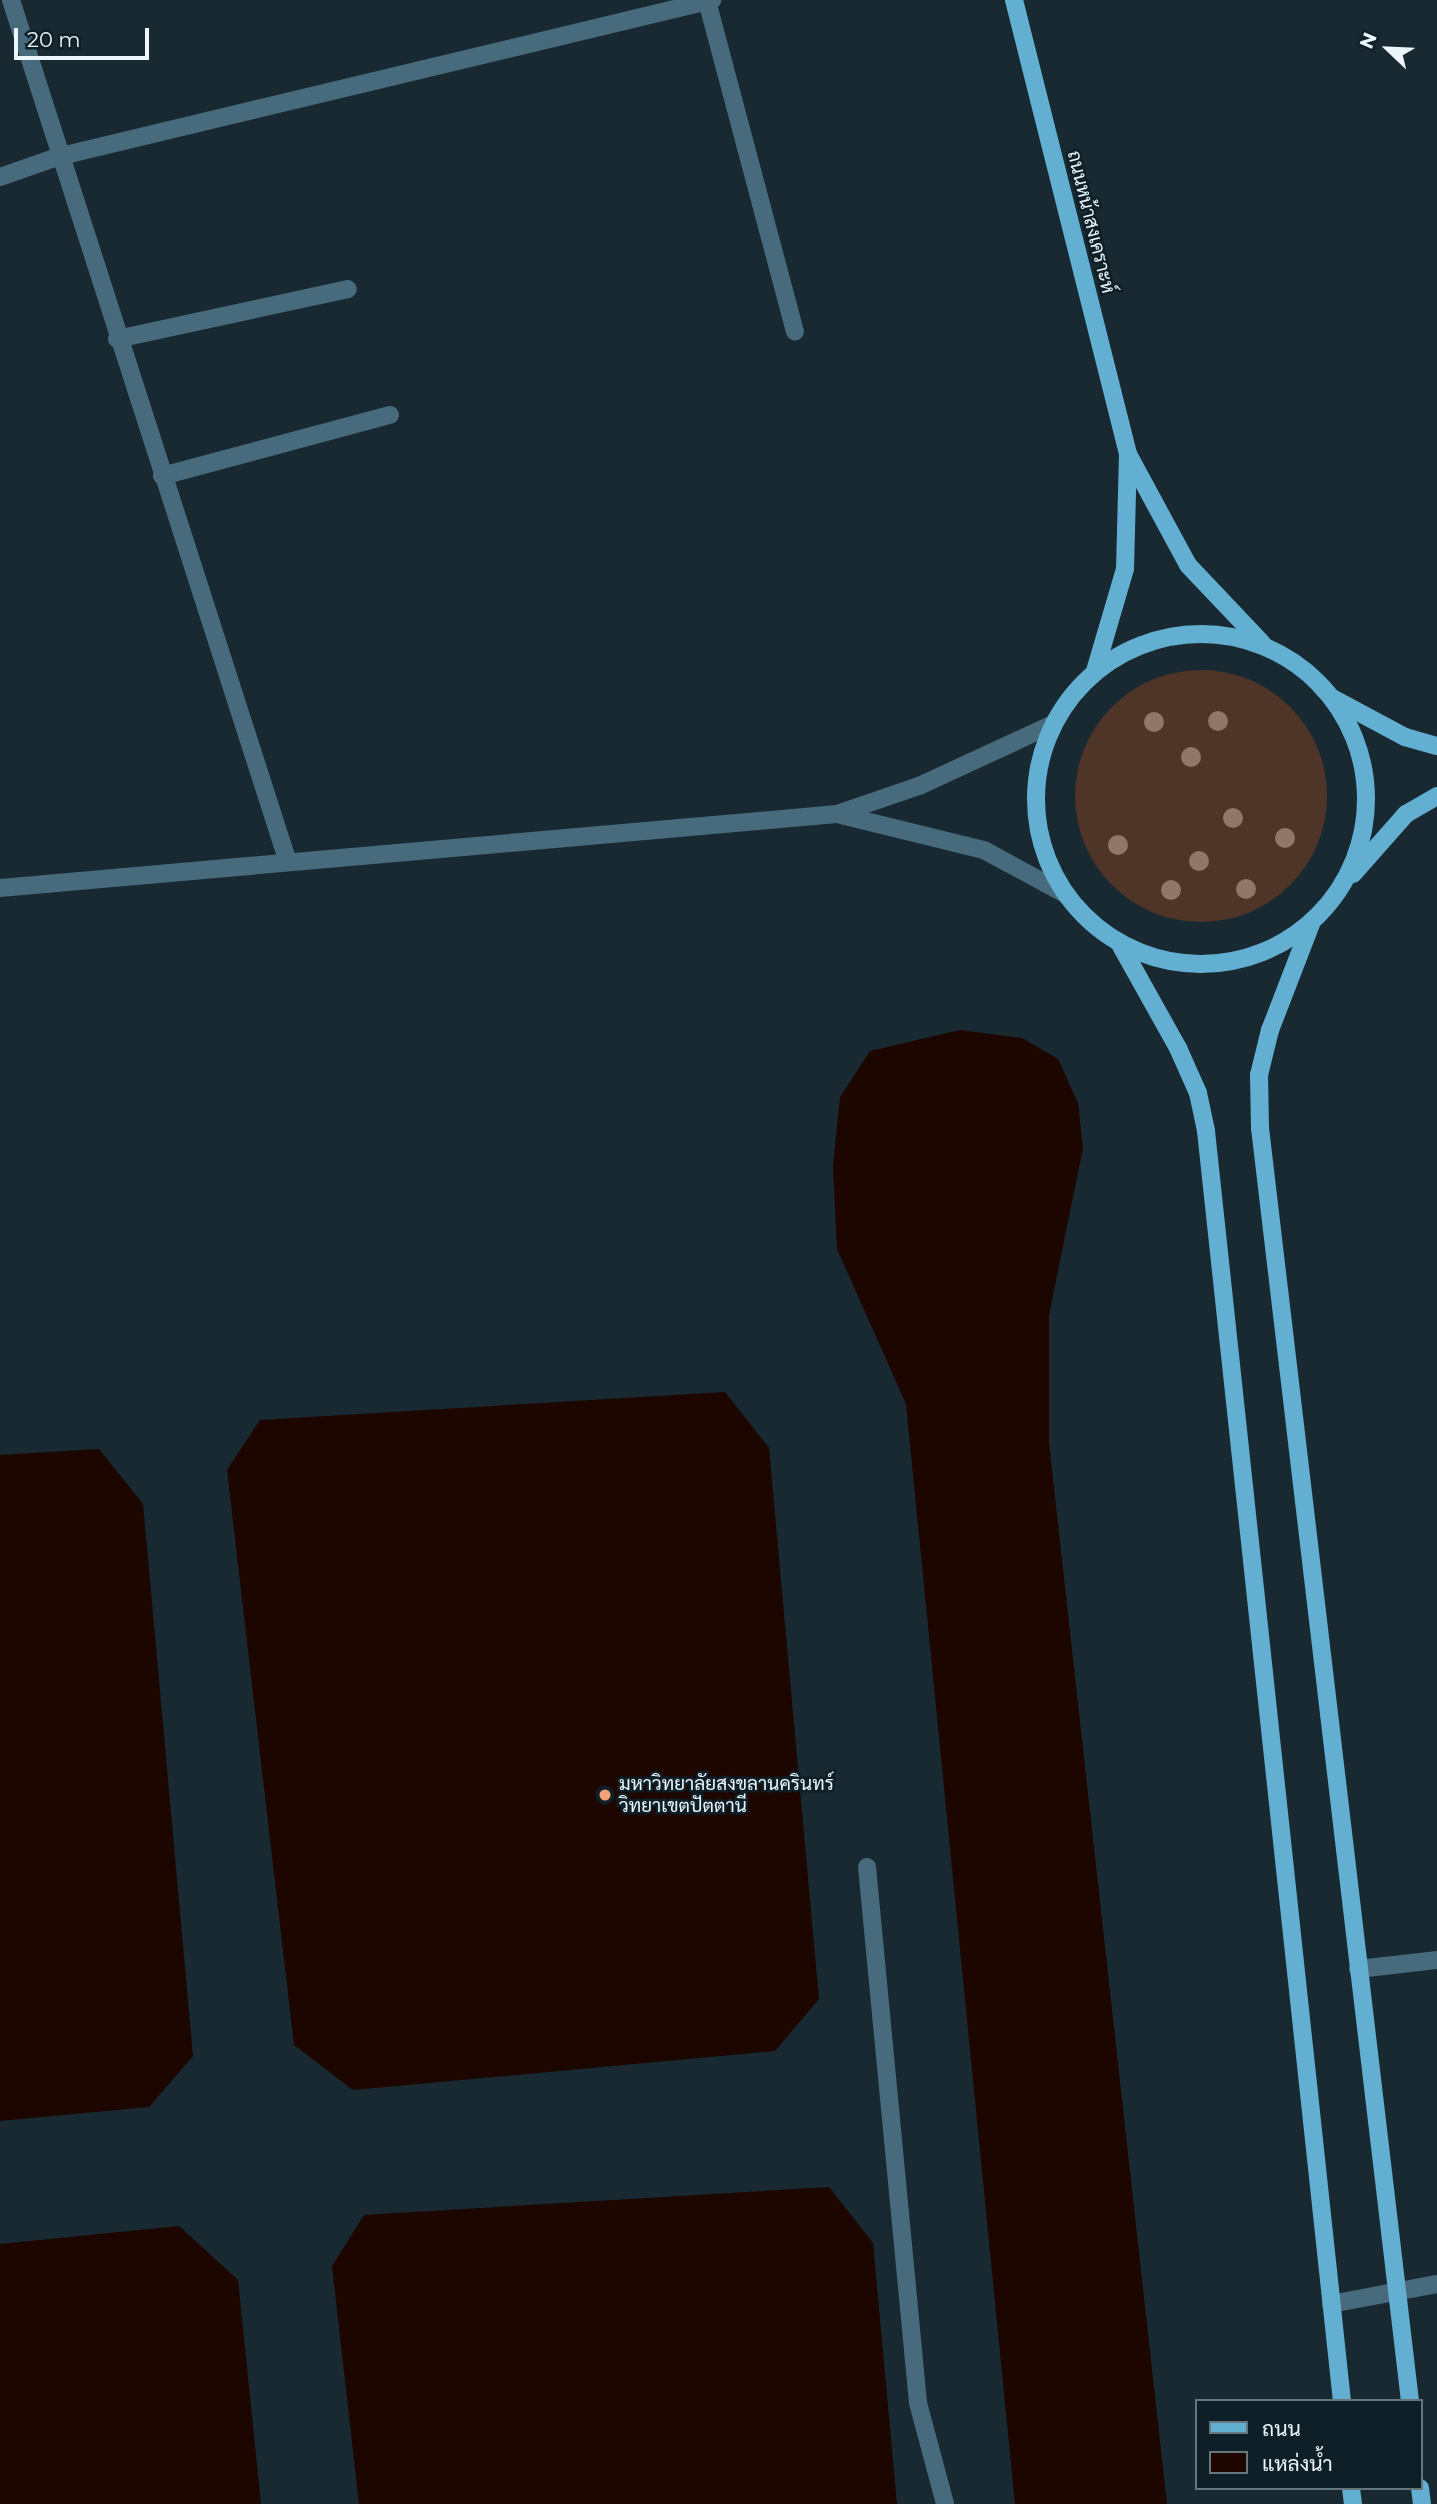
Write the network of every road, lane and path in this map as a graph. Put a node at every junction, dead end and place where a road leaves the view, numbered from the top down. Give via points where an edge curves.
1 (11, 0) edge
2 (1014, 0) edge
3 (710, 1) edge
4 (57, 157) junction
5 (0, 177) edge
6 (348, 289) dead end
7 (795, 332) dead end
8 (117, 339) junction
9 (390, 415) dead end
10 (1128, 454) junction
11 (162, 476) junction
12 (1262, 643) junction
13 (1095, 671) junction
14 (1334, 699) junction
15 (1053, 724) junction
16 (1437, 746) edge
17 (1437, 796) edge
18 (837, 814) junction
19 (288, 862) junction
20 (1342, 886) junction
21 (0, 888) edge
22 (1065, 894) junction
23 (1311, 924) junction
24 (1121, 946) junction
25 (867, 1867) dead end
26 (1437, 1960) edge
27 (1358, 1969) junction
28 (1437, 2284) edge
29 (1397, 2291) junction
30 (1331, 2304) junction
31 (1342, 2399) edge
32 (1410, 2399) edge
33 (945, 2504) edge

1 - 4 street
2 - 10 main road, ถนนหน้าสงเคราะห์
3 - 4 street
3 - 7 street
4 - 5 street
4 - 8 street
6 - 8 street
8 - 11 street
9 - 11 street
10 - 12 main road, ถนนหน้าสงเคราะห์ via 1188,565
10 - 13 main road, ถนนหน้าสงเคราะห์ via 1125,569
11 - 19 street
12 - 13 main road via 1219,633 1175,634 1133,647
12 - 14 main road via 1302,666
13 - 15 main road
14 - 16 main road via 1405,737
14 - 20 main road via 1358,743 1367,791 1362,840
15 - 18 street via 919,786
15 - 22 main road via 1038,766 1035,811 1044,855
17 - 20 main road via 1406,814
18 - 19 street
18 - 22 street via 984,850
19 - 21 street
20 - 23 main road
22 - 24 main road
23 - 24 main road via 1269,951 1219,965 1169,963
23 - 27 main road via 1270,1030 1259,1075 1260,1128
24 - 30 main road via 1183,1059 1206,1131
25 - 33 street via 918,2403
26 - 27 street
27 - 29 main road
28 - 29 street
29 - 30 street
29 - 32 main road
30 - 31 main road

